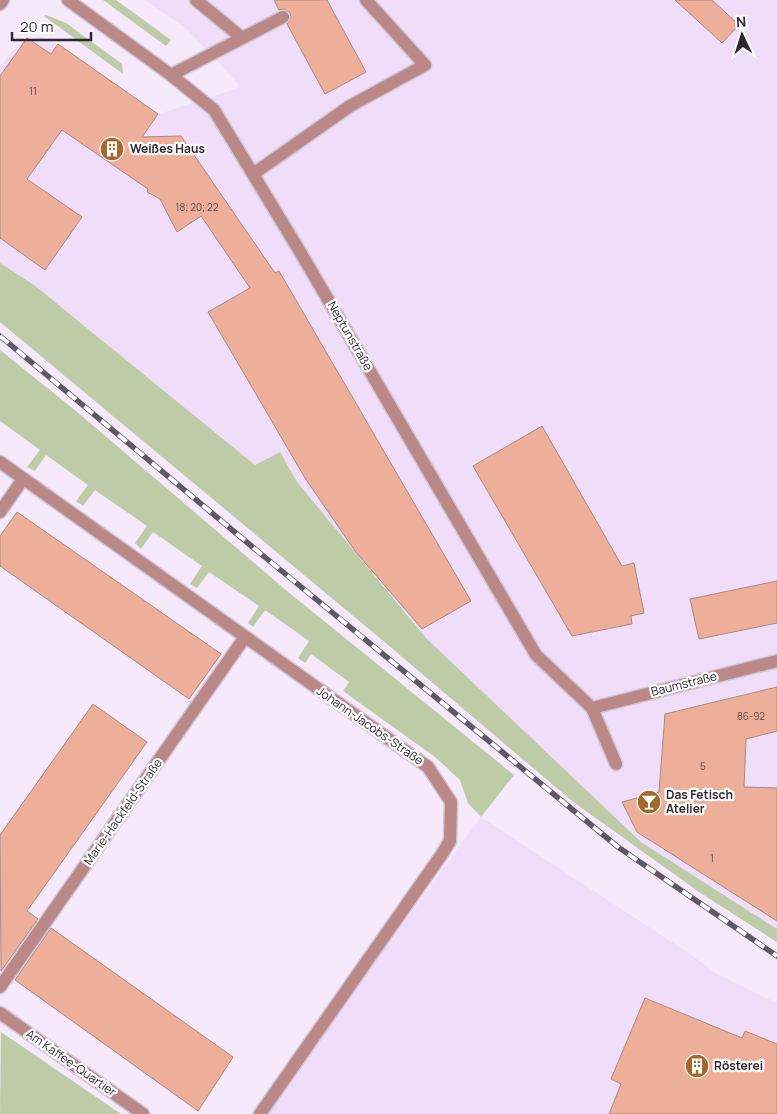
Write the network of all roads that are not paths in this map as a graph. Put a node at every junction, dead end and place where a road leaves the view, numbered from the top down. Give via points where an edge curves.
1 (3, 0) edge
2 (68, 0) edge
3 (196, 0) edge
4 (366, 0) edge
5 (0, 4) edge
6 (283, 17) dead end
7 (242, 37) junction
8 (171, 75) junction
9 (253, 174) junction
10 (0, 462) edge
11 (23, 479) junction
12 (0, 512) edge
13 (245, 637) junction
14 (777, 661) edge
15 (592, 708) junction
16 (616, 764) dead end
17 (0, 987) edge
18 (0, 1012) edge
19 (143, 1114) edge
20 (260, 1114) edge

1 - 5 street
2 - 8 street, Neptunstraße
3 - 7 street
4 - 9 street via 425,65 350,106
6 - 7 street
7 - 8 street
8 - 9 street, Neptunstraße via 214,110
9 - 15 street, Neptunstraße via 536,655
10 - 11 street, Johann-Jacobs-Straße
11 - 12 street
11 - 13 street, Johann-Jacobs-Straße
13 - 17 street, Marie-Hackfeld-Straße
13 - 20 street, Johann-Jacobs-Straße via 428,767 451,802 450,841
14 - 15 street, Baumstraße
15 - 16 street
18 - 19 street, Am Kaffee-Quartier

